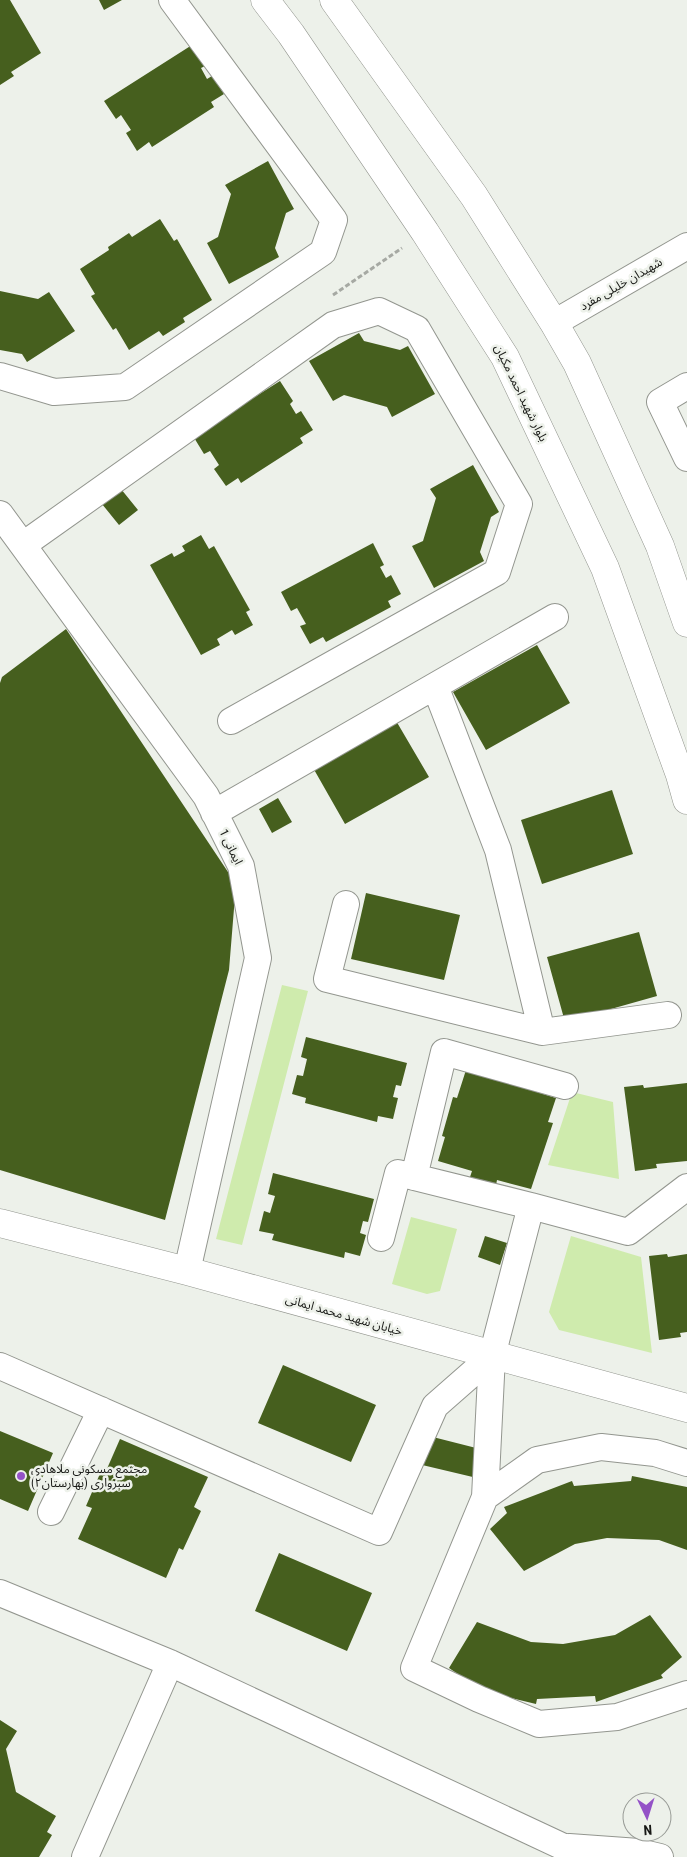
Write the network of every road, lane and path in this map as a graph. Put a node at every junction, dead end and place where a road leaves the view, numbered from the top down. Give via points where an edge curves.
1 (172, 0) edge
2 (265, 0) edge
3 (334, 0) edge
4 (687, 246) edge
5 (554, 323) junction
6 (0, 376) edge
7 (687, 386) edge
8 (687, 458) edge
9 (0, 514) edge
10 (23, 545) junction
11 (554, 617) dead end
12 (687, 623) edge
13 (435, 686) junction
14 (231, 720) dead end
15 (687, 800) edge
16 (214, 813) junction
17 (346, 904) dead end
18 (668, 1015) dead end
19 (542, 1032) junction
20 (565, 1086) dead end
21 (414, 1177) junction
22 (687, 1187) edge
23 (531, 1206) junction
24 (0, 1223) edge
25 (381, 1238) dead end
26 (187, 1271) junction
27 (492, 1356) junction
28 (0, 1366) edge
29 (687, 1408) edge
30 (100, 1410) junction
31 (687, 1463) edge
32 (485, 1498) junction
33 (51, 1512) dead end
34 (0, 1593) edge
35 (170, 1663) junction
36 (687, 1694) edge
37 (577, 1852) edge
38 (85, 1857) edge
39 (660, 1857) edge

1 - 6 street via 334,220 323,252 125,387 54,392
2 - 15 main road, بلوار شهید احمد مکیان via 425,232 505,357 605,568
3 - 5 main road via 474,196
4 - 5 street, شهیدان خلیلی مفرد
5 - 12 main road via 577,363 660,546
7 - 8 street via 660,402
9 - 10 street, ایمانی 1
10 - 14 street via 333,325 379,311 417,329 519,504 497,572
10 - 16 street, ایمانی 1 via 206,796
11 - 13 street
13 - 16 street
13 - 19 street via 498,850
16 - 26 street, ایمانی 1 via 241,866 258,958
17 - 19 street via 327,979
18 - 19 street
20 - 21 street via 444,1052
21 - 23 street
21 - 25 street via 398,1173
22 - 23 street via 628,1232
23 - 27 street
24 - 26 main road, خیابان شهید محمد ایمانی
26 - 27 main road, خیابان شهید محمد ایمانی
27 - 29 main road, خیابان شهید محمد ایمانی
27 - 30 street via 435,1406 379,1532
27 - 32 street
28 - 30 street
30 - 33 street
31 - 32 street via 655,1453 601,1447 537,1460
32 - 36 street via 414,1668 539,1724 617,1717
34 - 35 street
35 - 37 street
35 - 38 street
37 - 39 street via 639,1852

